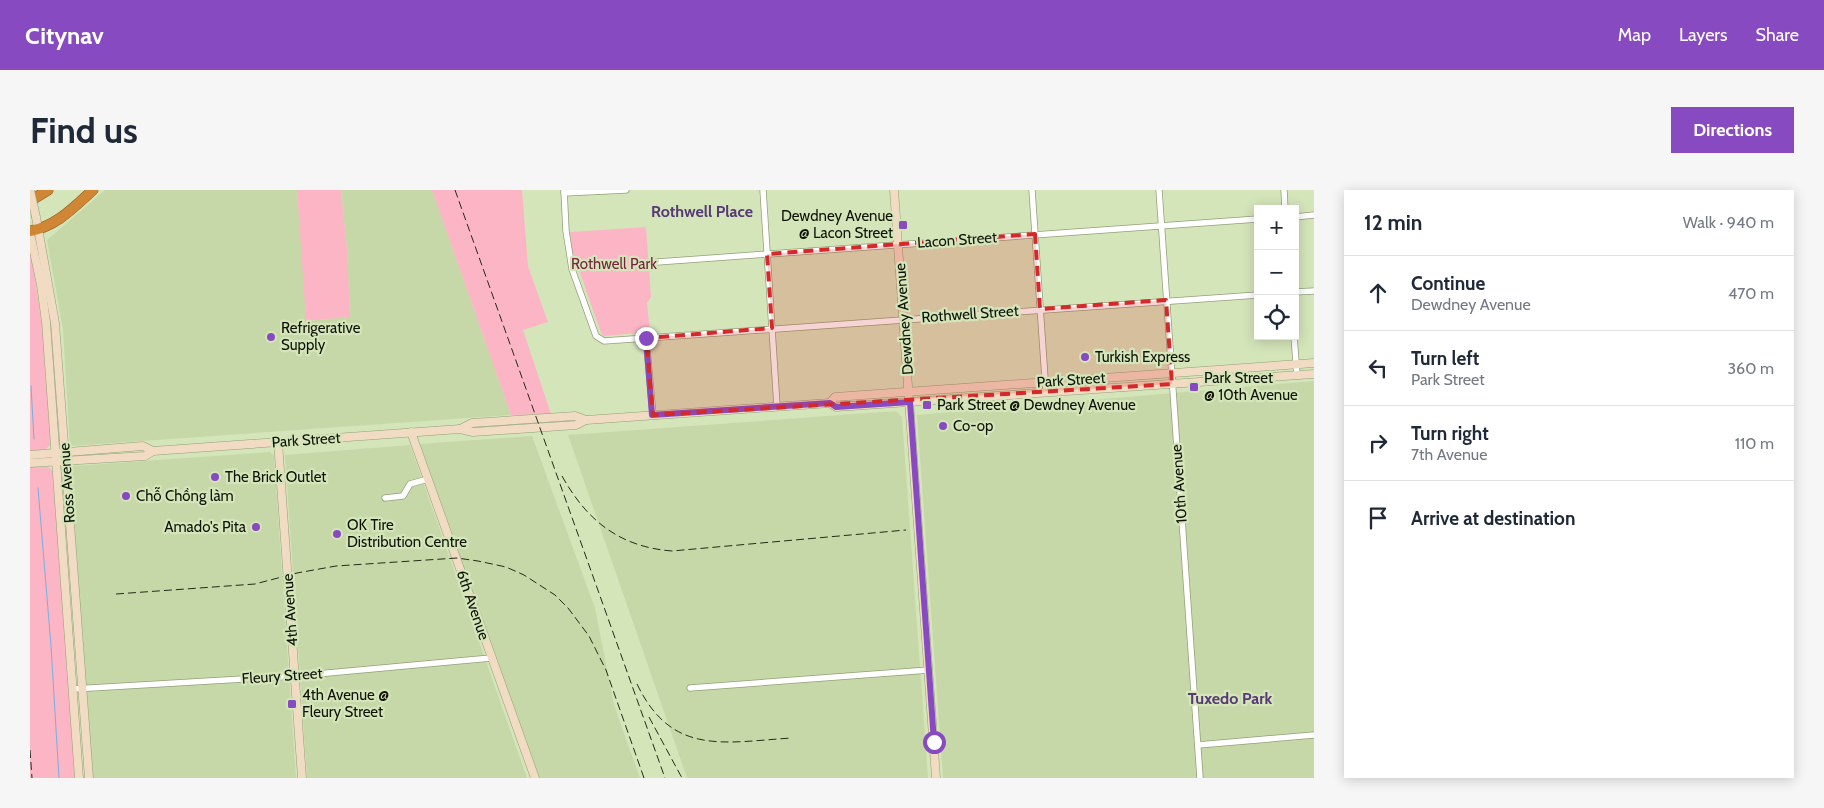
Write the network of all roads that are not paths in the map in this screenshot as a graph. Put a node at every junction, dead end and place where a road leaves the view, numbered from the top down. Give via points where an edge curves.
1 (30, 190) edge
2 (48, 190) edge
3 (93, 190) edge
4 (626, 190) edge
5 (763, 190) edge
6 (894, 190) edge
7 (1032, 190) edge
8 (1159, 190) edge
9 (1284, 190) edge
10 (564, 192) edge
11 (30, 201) edge
12 (1285, 205) edge
13 (1314, 215) edge
14 (1299, 217) edge
15 (1254, 219) edge
16 (1161, 225) junction
17 (33, 231) edge
18 (1035, 234) junction
19 (898, 245) junction
20 (767, 254) junction
21 (657, 262) dead end
22 (1314, 291) edge
23 (1299, 292) edge
24 (1254, 294) edge
25 (1166, 300) junction
26 (1040, 309) junction
27 (904, 319) junction
28 (772, 328) junction
29 (649, 338) junction
30 (1294, 340) edge
31 (1314, 363) edge
32 (1296, 364) junction
33 (1171, 373) junction
34 (1314, 374) edge
35 (1297, 375) junction
36 (1045, 382) junction
37 (1172, 384) junction
38 (909, 391) junction
39 (1046, 393) junction
40 (910, 402) junction
41 (830, 403) junction
42 (777, 406) junction
43 (652, 415) junction
44 (411, 432) junction
45 (278, 442) junction
46 (152, 451) junction
47 (60, 452) junction
48 (30, 454) edge
49 (61, 461) junction
50 (30, 463) edge
51 (428, 479) junction
52 (385, 498) dead end
53 (492, 658) junction
54 (929, 670) junction
55 (295, 676) junction
56 (690, 688) dead end
57 (73, 689) junction
58 (83, 689) junction
59 (1314, 735) edge
60 (1198, 744) junction
61 (79, 778) edge
62 (89, 778) edge
63 (302, 778) edge
64 (535, 778) edge
65 (936, 778) edge
66 (1200, 778) edge

1 - 17 main road, Ross Avenue, bridge via 36,217
2 - 11 highway
3 - 17 highway via 55,223
4 - 10 street
5 - 20 street
6 - 19 main road, Dewdney Avenue
7 - 18 street
8 - 16 street, 10th Avenue
9 - 12 street
10 - 29 street, Rothwell Street via 572,269 596,336 604,341
13 - 14 street
15 - 16 street, Lacon Street
16 - 18 street, Lacon Street
16 - 25 street, 10th Avenue
17 - 47 main road, Ross Avenue via 55,324
18 - 19 street, Lacon Street
18 - 26 street
19 - 20 street, Lacon Street
19 - 27 main road, Dewdney Avenue
20 - 21 street, Lacon Street
20 - 28 street
22 - 23 street
24 - 25 street, Rothwell Street
25 - 26 street, Rothwell Street
25 - 33 street, 10th Avenue
26 - 27 street, Rothwell Street
26 - 36 street
27 - 28 street, Rothwell Street
27 - 38 main road, Dewdney Avenue
28 - 29 street, Rothwell Street
28 - 42 street
29 - 43 street
30 - 32 street
31 - 32 main road, Park Street
32 - 33 main road, Park Street
32 - 35 street
33 - 36 main road, Park Street
33 - 37 street, 10th Avenue
34 - 35 main road, Park Street
35 - 37 main road, Park Street
36 - 38 main road, Park Street
36 - 39 street
37 - 39 main road, Park Street
37 - 60 street, 10th Avenue
38 - 40 main road, Dewdney Avenue
38 - 41 main road, Park Street via 835,397
39 - 40 main road, Park Street
40 - 41 main road, Park Street via 836,407
40 - 54 main road, Dewdney Avenue
41 - 42 main road, Park Street
42 - 43 main road, Park Street
43 - 44 main road, Park Street via 480,422 460,428
44 - 45 main road, Park Street
44 - 51 main road, 6th Avenue
45 - 46 main road, Park Street
45 - 55 main road, 4th Avenue
46 - 47 main road, Park Street via 143,446
46 - 49 main road, Park Street via 146,456
47 - 48 main road, Park Street
47 - 49 main road, Ross Avenue
49 - 50 main road, Park Street
49 - 57 main road, Ross Avenue
49 - 58 main road, Ross Avenue
51 - 52 street via 410,484 403,496
51 - 53 main road, 6th Avenue
53 - 55 street, Fleury Street
53 - 64 main road, 6th Avenue
54 - 56 street
54 - 65 main road, Dewdney Avenue
55 - 58 street, Fleury Street
55 - 63 main road, 4th Avenue
57 - 58 street, Fleury Street
57 - 61 main road, Ross Avenue
58 - 62 main road, Ross Avenue
59 - 60 street
60 - 66 street, 10th Avenue

